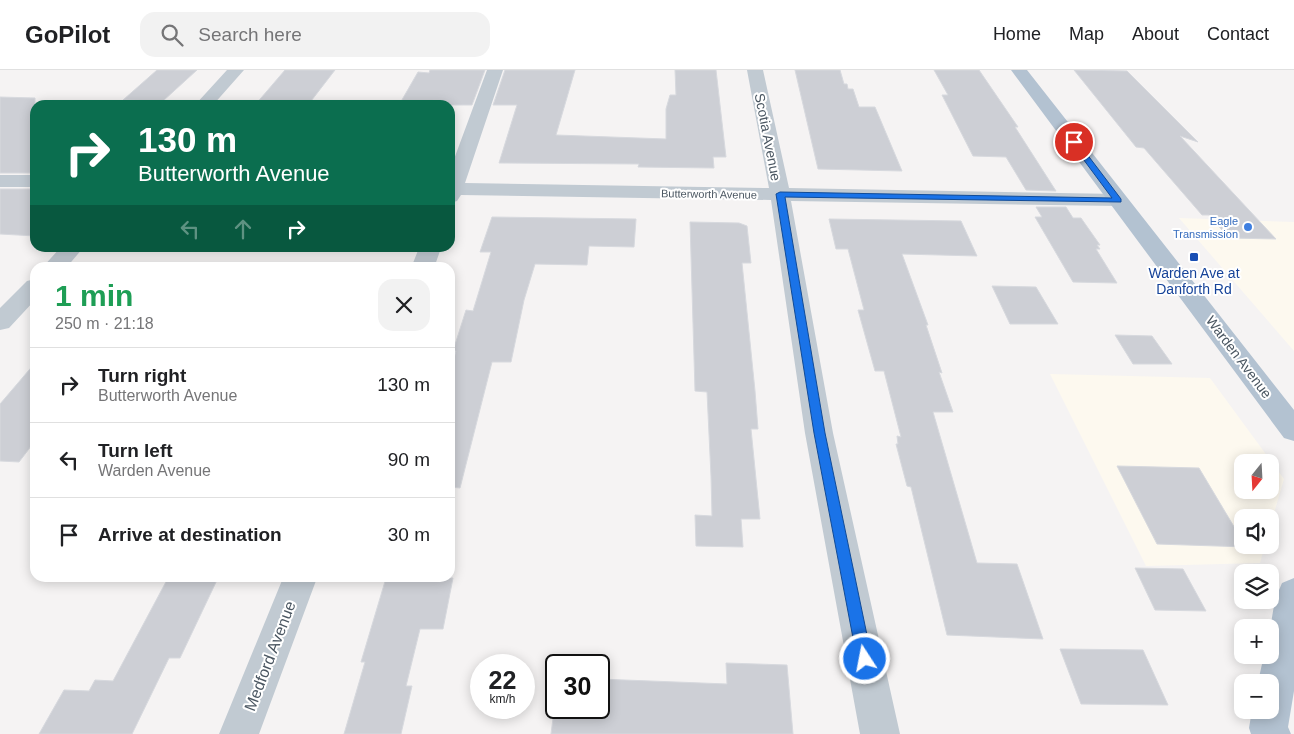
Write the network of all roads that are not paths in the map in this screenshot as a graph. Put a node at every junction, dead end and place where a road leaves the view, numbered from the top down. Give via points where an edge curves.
1 (236, 70) edge
2 (495, 70) edge
3 (755, 70) edge
4 (1019, 70) edge
5 (209, 100) edge
6 (455, 179) edge
7 (0, 181) edge
8 (30, 181) edge
9 (455, 192) edge
10 (780, 194) junction
11 (1118, 200) junction
12 (68, 252) edge
13 (59, 262) edge
14 (30, 291) edge
15 (0, 322) edge
16 (1294, 430) edge
17 (298, 582) edge
18 (1294, 594) edge
19 (239, 734) edge
20 (880, 734) edge
21 (1271, 734) edge

1 - 5 street
2 - 6 street
3 - 10 street, Scotia Avenue
4 - 11 main road, Warden Avenue
7 - 8 street
9 - 10 street, Butterworth Avenue
10 - 11 street, Butterworth Avenue
10 - 20 street, Scotia Avenue via 820,433
11 - 16 main road, Warden Avenue
12 - 13 street
14 - 15 street
17 - 19 street, Medford Avenue
18 - 21 main road via 1268,728

